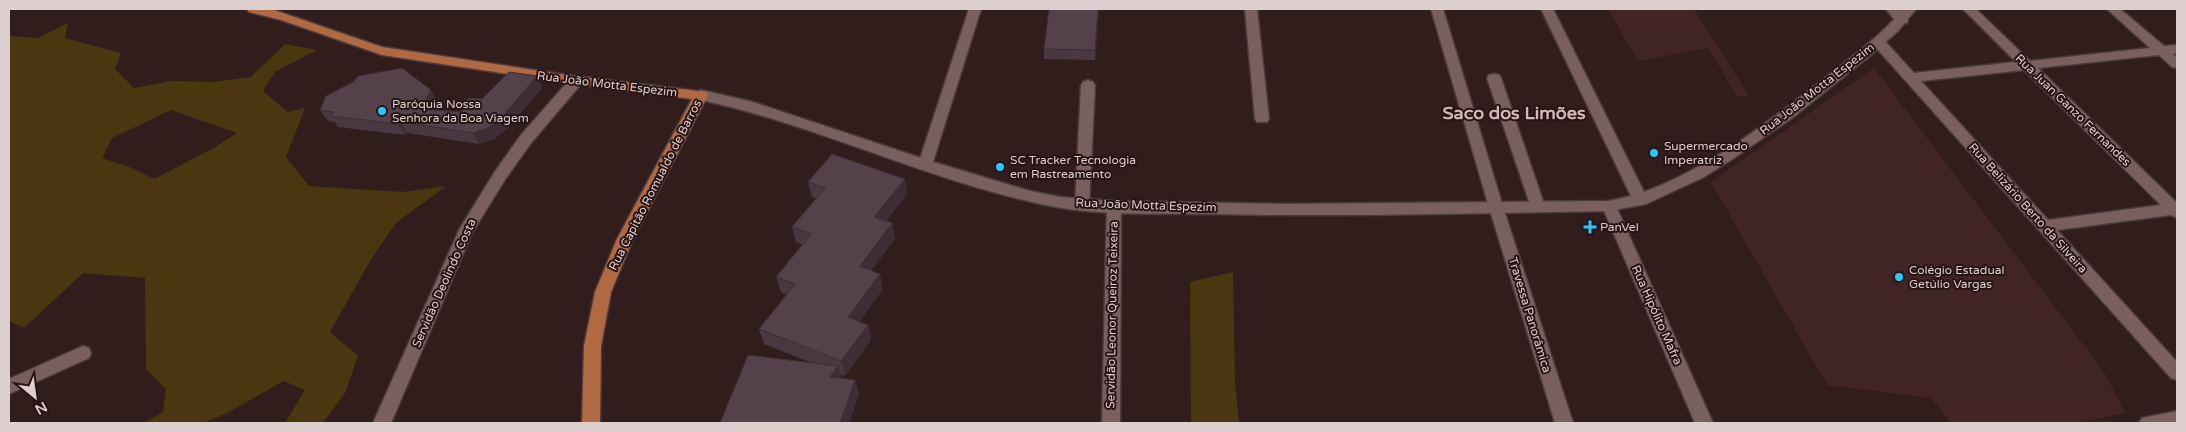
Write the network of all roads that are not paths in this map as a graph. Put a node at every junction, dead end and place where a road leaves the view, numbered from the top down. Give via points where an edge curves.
1 (254, 9) edge
2 (975, 9) edge
3 (1251, 9) edge
4 (1436, 9) edge
5 (1547, 9) edge
6 (1969, 9) edge
7 (2113, 9) edge
8 (1901, 12) edge
9 (1878, 42) junction
10 (2177, 49) edge
11 (2162, 51) junction
12 (2177, 64) edge
13 (2027, 66) junction
14 (1494, 78) dead end
15 (1910, 78) junction
16 (577, 80) junction
17 (1088, 85) dead end
18 (701, 96) junction
19 (1262, 119) dead end
20 (925, 165) junction
21 (1641, 200) junction
22 (1082, 205) junction
23 (1114, 206) junction
24 (1609, 206) junction
25 (1496, 207) junction
26 (1538, 207) junction
27 (2176, 210) edge
28 (2044, 226) junction
29 (83, 353) dead end
30 (2177, 373) edge
31 (9, 386) edge
32 (2177, 418) edge
33 (382, 423) edge
34 (591, 423) edge
35 (1111, 423) edge
36 (1564, 423) edge
37 (1704, 423) edge
38 (2148, 423) edge

1 - 16 main road, Rua João Motta Espezim via 382,51
2 - 20 street
3 - 19 street
4 - 25 street, Travessa Panorâmica
5 - 21 street
6 - 13 street, Rua Juan Ganzo Fernandes
7 - 11 street
8 - 9 street, Rua João Motta Espezim
9 - 15 street, Rua Belizário Berto da Silveira
9 - 21 street, Rua João Motta Espezim via 1732,153
10 - 11 street
11 - 12 street
11 - 13 street
13 - 15 street
13 - 27 street, Rua Juan Ganzo Fernandes
14 - 26 street
15 - 28 street, Rua Belizário Berto da Silveira
16 - 18 main road, Rua João Motta Espezim
16 - 33 street, Servidão Deolindo Costa via 526,139 465,232
17 - 22 street
18 - 20 street, Rua João Motta Espezim via 748,105
18 - 34 main road, Rua Capitão Romualdo de Barros via 634,221 604,289 593,347
20 - 22 street, Rua João Motta Espezim via 1030,196
21 - 24 street, Rua João Motta Espezim
22 - 23 street, Rua João Motta Espezim
23 - 25 street, Rua João Motta Espezim via 1284,210
23 - 35 street, Servidão Leonor Queiroz Teixeira
24 - 26 street, Rua João Motta Espezim
24 - 37 street, Rua Hipólito Mafra
25 - 26 street, Rua João Motta Espezim
25 - 36 street, Travessa Panorâmica
27 - 28 street
28 - 30 street, Rua Belizário Berto da Silveira
29 - 31 street
32 - 38 street

